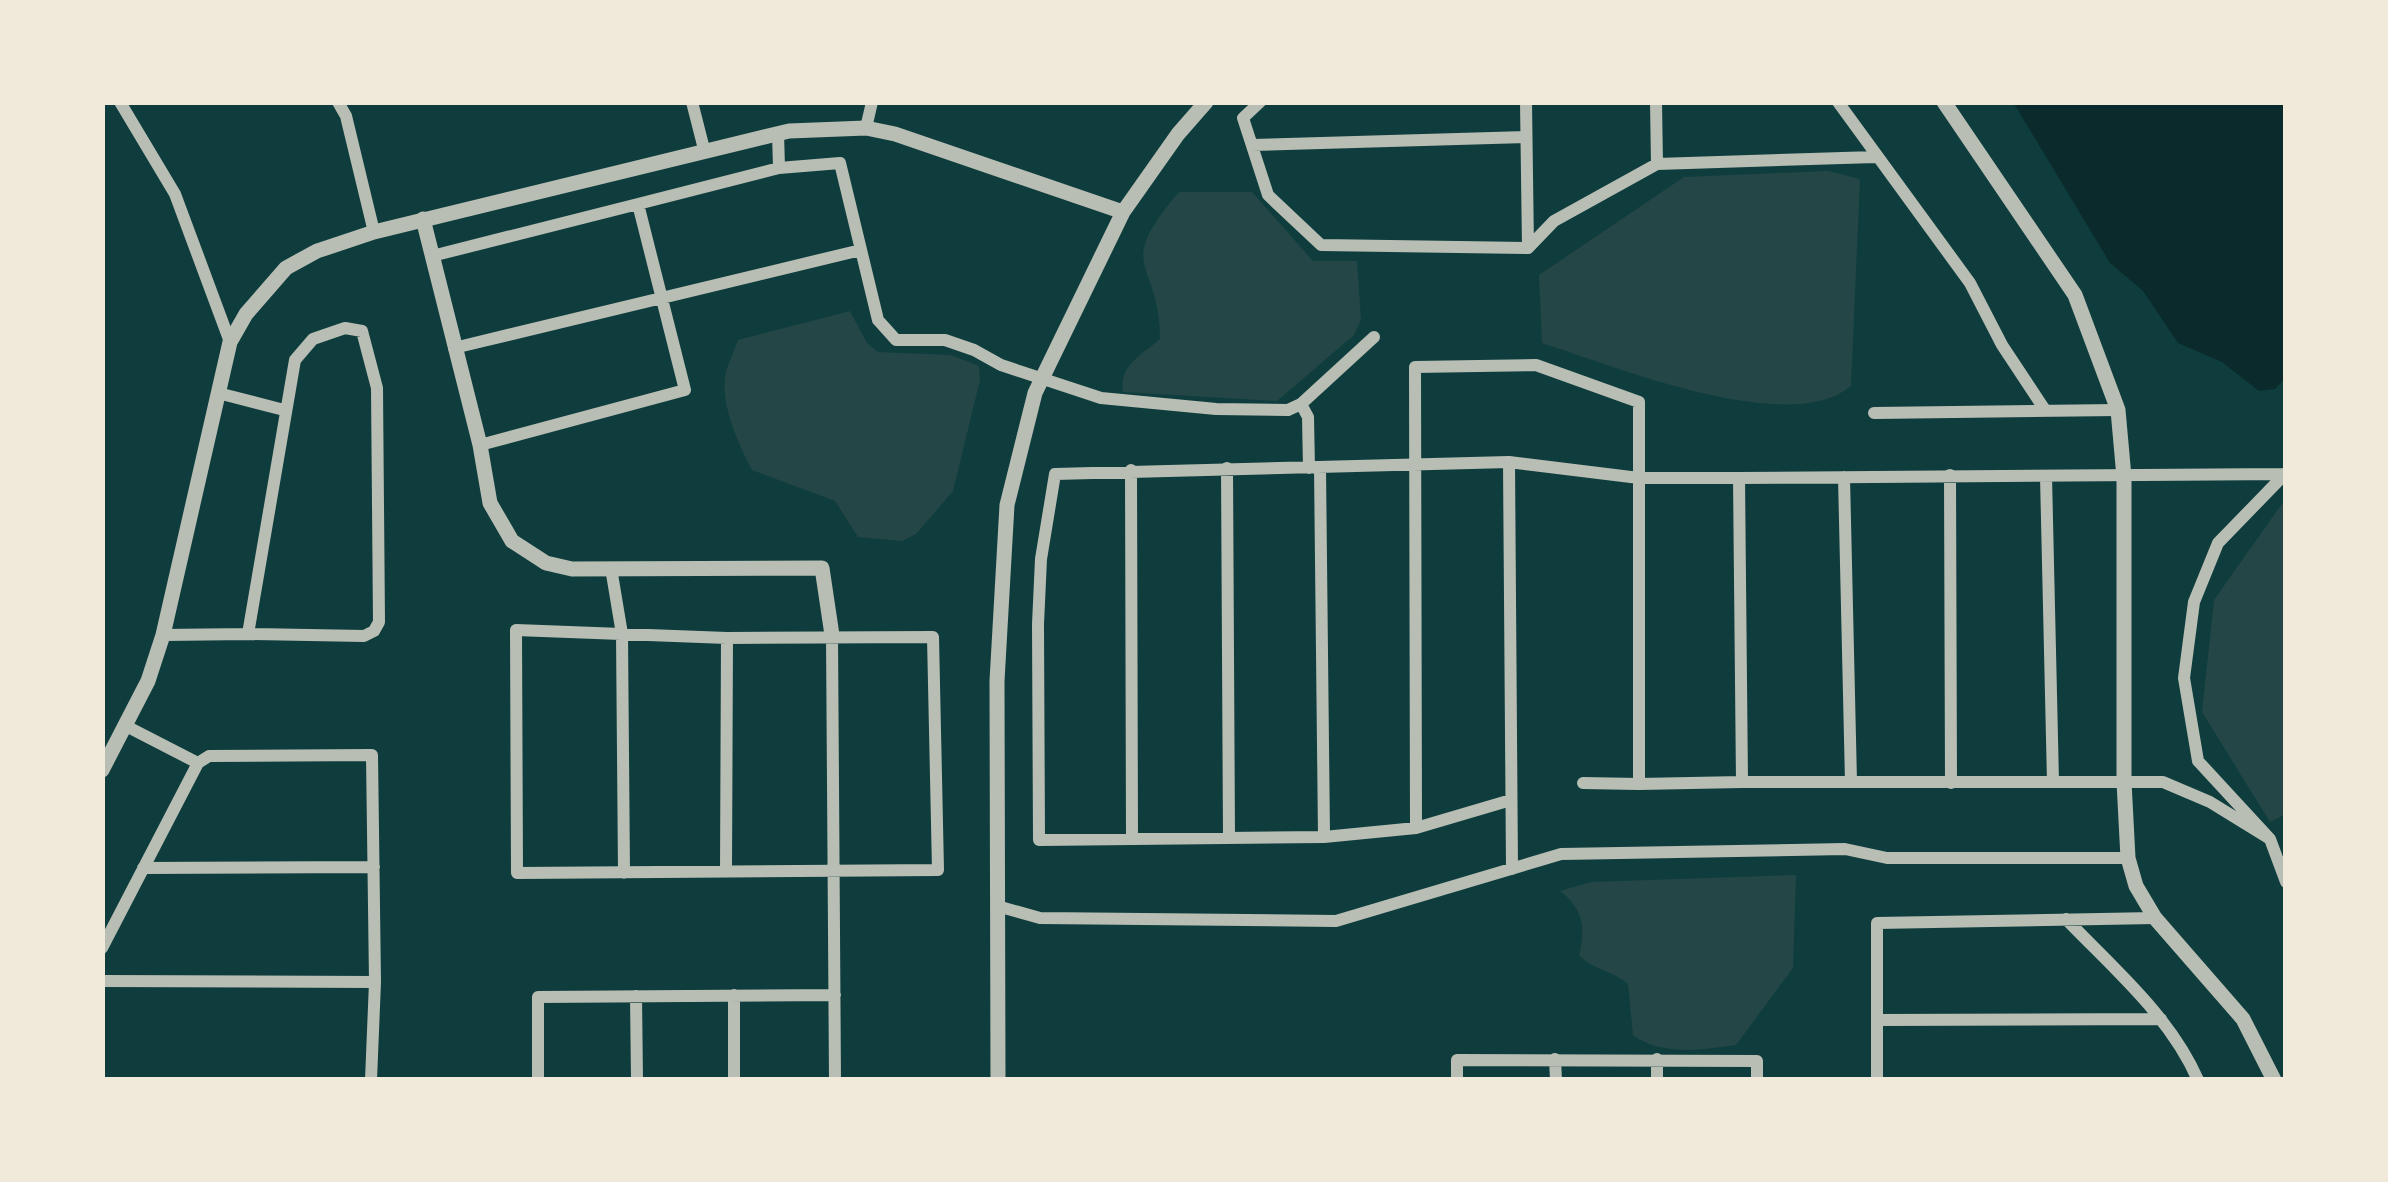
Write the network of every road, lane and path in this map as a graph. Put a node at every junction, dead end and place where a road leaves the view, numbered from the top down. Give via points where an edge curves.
1 (120, 102) edge
2 (338, 102) edge
3 (692, 102) edge
4 (872, 102) edge
5 (1206, 102) edge
6 (1260, 102) edge
7 (1526, 102) edge
8 (1656, 102) edge
9 (1838, 102) edge
10 (1944, 102) edge
11 (866, 128) junction
12 (778, 133) junction
13 (1526, 137) junction
14 (1252, 146) junction
15 (704, 149) junction
16 (1875, 157) junction
17 (1657, 164) junction
18 (779, 168) junction
19 (638, 204) junction
20 (1123, 212) junction
21 (423, 219) junction
22 (374, 232) junction
23 (1528, 248) junction
24 (861, 250) junction
25 (432, 256) junction
26 (661, 298) junction
27 (1374, 338) dead end
28 (230, 342) junction
29 (454, 348) junction
30 (218, 393) junction
31 (1300, 404) junction
32 (284, 410) junction
33 (2045, 410) junction
34 (2118, 410) junction
35 (1874, 413) dead end
36 (480, 445) junction
37 (1509, 462) junction
38 (1415, 465) junction
39 (1227, 468) junction
40 (1314, 468) junction
41 (1131, 470) junction
42 (2286, 473) edge
43 (1950, 475) junction
44 (2046, 476) junction
45 (1844, 477) junction
46 (2123, 477) junction
47 (1639, 478) junction
48 (1739, 478) junction
49 (611, 568) junction
50 (248, 634) junction
51 (622, 634) junction
52 (163, 635) junction
53 (832, 635) junction
54 (727, 638) junction
55 (126, 726) junction
56 (198, 763) junction
57 (102, 770) edge
58 (1742, 782) junction
59 (1851, 782) junction
60 (2053, 782) junction
61 (2124, 782) junction
62 (1583, 783) dead end
63 (1951, 783) junction
64 (1639, 784) junction
65 (1511, 800) junction
66 (1416, 828) junction
67 (2286, 831) edge
68 (1324, 837) junction
69 (1229, 838) junction
70 (1132, 839) junction
71 (2270, 839) junction
72 (2128, 858) junction
73 (374, 867) junction
74 (143, 868) junction
75 (1512, 869) junction
76 (726, 872) junction
77 (624, 873) junction
78 (830, 873) junction
79 (2286, 882) edge
80 (998, 906) junction
81 (2155, 918) junction
82 (2066, 920) junction
83 (102, 948) edge
84 (102, 981) edge
85 (376, 982) junction
86 (734, 995) junction
87 (835, 995) junction
88 (636, 996) junction
89 (2161, 1018) junction
90 (1878, 1020) junction
91 (1556, 1059) junction
92 (1657, 1059) junction
93 (371, 1080) edge
94 (538, 1080) edge
95 (637, 1080) edge
96 (734, 1080) edge
97 (835, 1080) edge
98 (998, 1080) edge
99 (1457, 1080) edge
100 (1556, 1080) edge
101 (1657, 1080) edge
102 (1757, 1080) edge
103 (1877, 1080) edge
104 (2198, 1080) edge
105 (2274, 1080) edge

1 - 28 street via 175,194
2 - 22 street
3 - 15 street
4 - 11 street
5 - 20 street
6 - 14 street via 1243,118
7 - 13 street
8 - 17 street
9 - 16 street
10 - 34 street via 2075,295
11 - 12 street
11 - 20 street
12 - 15 street
12 - 18 street
13 - 14 street
13 - 23 street
14 - 23 street via 1268,195 1322,245
15 - 21 street
16 - 17 street
16 - 33 street via 1970,283
17 - 23 street via 1554,220
18 - 19 street
18 - 24 street via 840,164
19 - 25 street
19 - 26 street
20 - 80 street via 1035,394 1007,505 997,681
21 - 22 street
21 - 25 street
22 - 28 street via 286,268
24 - 26 street
24 - 31 street via 878,320 896,340 945,340 1101,398 1216,409
25 - 29 street
26 - 29 street
26 - 36 street via 685,390
27 - 31 street
28 - 30 street
29 - 36 street
30 - 32 street
30 - 52 street
31 - 40 street
32 - 50 street
32 - 50 street via 295,360 313,338 345,328 362,332 377,388 379,622 364,636
33 - 34 street
33 - 35 street
34 - 46 street
36 - 49 street via 490,503 512,541 546,563
37 - 38 street
37 - 47 street
37 - 65 street
38 - 40 street
38 - 47 street via 1415,368 1536,365 1639,402
38 - 66 street
39 - 40 street
39 - 41 street
39 - 69 street
40 - 68 street
41 - 70 street
41 - 70 street via 1055,474 1038,648 1039,840
42 - 46 street
42 - 71 street via 2218,543 2194,602 2184,678 2198,761
43 - 44 street
43 - 45 street
43 - 63 street
44 - 46 street
44 - 60 street
45 - 48 street
45 - 59 street
46 - 61 street
47 - 48 street
47 - 64 street
48 - 58 street
49 - 51 street
49 - 53 street via 822,568
50 - 52 street
51 - 54 street
51 - 77 street
51 - 77 street via 516,630 517,873
52 - 55 street
53 - 54 street
53 - 78 street
53 - 78 street via 933,637 938,870
54 - 76 street
55 - 56 street
55 - 57 street
56 - 73 street via 209,756 372,755
56 - 74 street
58 - 59 street
58 - 64 street
59 - 63 street
60 - 61 street
60 - 63 street
61 - 71 street via 2163,782
61 - 72 street
62 - 64 street
65 - 66 street
65 - 75 street
66 - 68 street
67 - 71 street
68 - 69 street
69 - 70 street
71 - 79 street
72 - 75 street via 1887,859 1845,849 1561,854
72 - 81 street
73 - 74 street
73 - 85 street
74 - 83 street
75 - 80 street via 1336,921 1040,918
76 - 77 street
76 - 78 street
78 - 87 street
80 - 98 street
81 - 82 street
81 - 105 street via 2242,1019
82 - 89 street
82 - 90 street via 1877,923
84 - 85 street
85 - 93 street
86 - 87 street
86 - 88 street
86 - 96 street
87 - 97 street
88 - 94 street via 538,997
88 - 95 street
89 - 90 street
89 - 104 street
90 - 103 street
91 - 92 street
91 - 99 street via 1457,1060
91 - 100 street
92 - 101 street
92 - 102 street via 1757,1061

